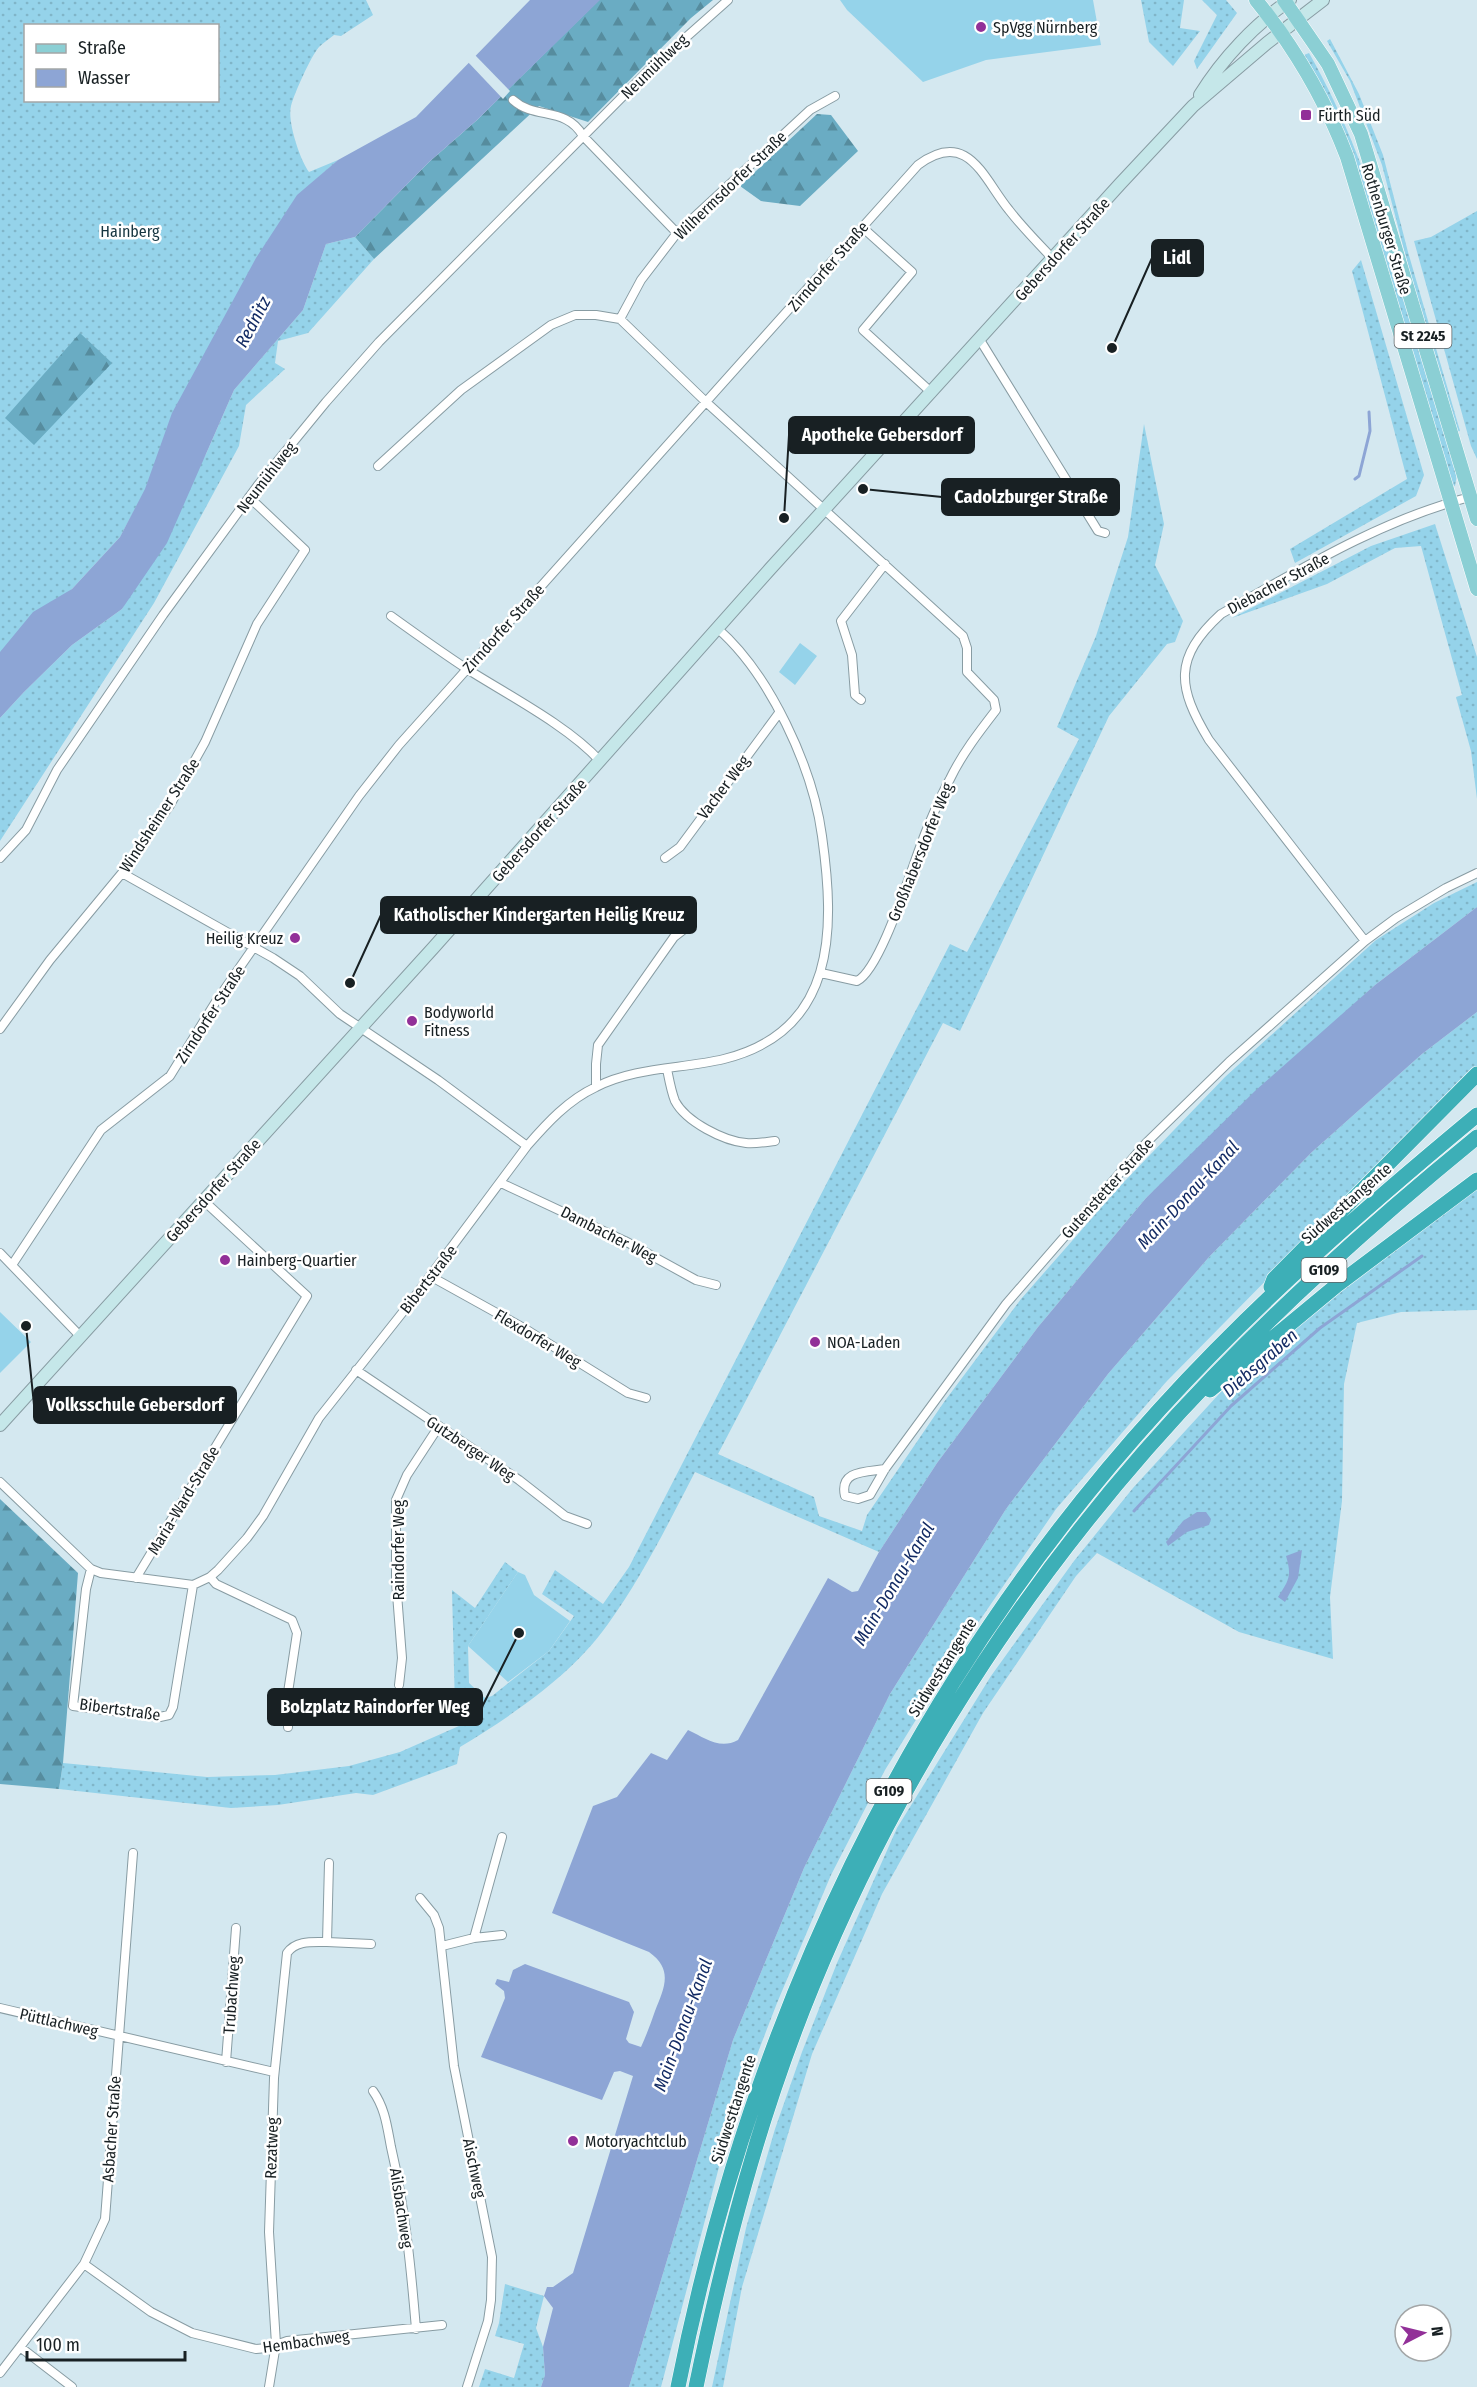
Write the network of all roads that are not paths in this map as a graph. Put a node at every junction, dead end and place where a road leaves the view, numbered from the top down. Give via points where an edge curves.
1 (728, 0) edge
2 (1256, 0) edge
3 (1323, 0) edge
4 (1287, 1) edge
5 (1269, 16) junction
6 (1298, 18) junction
7 (1281, 32) junction
8 (835, 96) dead end
9 (513, 100) dead end
10 (1193, 106) junction
11 (583, 136) junction
12 (862, 227) junction
13 (677, 233) junction
14 (1053, 259) junction
15 (620, 319) junction
16 (980, 340) junction
17 (932, 393) junction
18 (706, 402) junction
19 (378, 466) dead end
20 (1470, 497) junction
21 (249, 498) junction
22 (1451, 502) junction
23 (825, 509) junction
24 (1477, 519) edge
25 (1105, 533) dead end
26 (885, 564) junction
27 (1477, 589) edge
28 (391, 615) dead end
29 (717, 628) junction
30 (466, 668) junction
31 (861, 700) dead end
32 (779, 713) junction
33 (600, 761) junction
34 (0, 858) edge
35 (664, 858) dead end
36 (122, 873) junction
37 (1477, 873) edge
38 (687, 927) dead end
39 (1365, 941) junction
40 (255, 947) junction
41 (821, 973) junction
42 (362, 1028) junction
43 (0, 1029) edge
44 (667, 1069) junction
45 (1477, 1074) edge
46 (596, 1086) junction
47 (1477, 1115) edge
48 (1477, 1137) edge
49 (775, 1141) dead end
50 (527, 1146) junction
51 (1477, 1180) edge
52 (501, 1183) junction
53 (204, 1201) junction
54 (0, 1253) edge
55 (12, 1265) junction
56 (430, 1276) junction
57 (716, 1285) dead end
58 (1262, 1304) junction
59 (81, 1336) junction
60 (356, 1370) junction
61 (646, 1398) dead end
62 (1181, 1412) junction
63 (0, 1425) edge
64 (439, 1426) junction
65 (885, 1469) junction
66 (0, 1482) edge
67 (586, 1524) dead end
68 (91, 1569) junction
69 (210, 1577) junction
70 (136, 1578) junction
71 (193, 1585) junction
72 (399, 1685) dead end
73 (288, 1727) dead end
74 (501, 1837) dead end
75 (133, 1853) dead end
76 (329, 1863) dead end
77 (420, 1898) dead end
78 (236, 1928) dead end
79 (502, 1935) dead end
80 (474, 1938) junction
81 (327, 1942) junction
82 (371, 1944) dead end
83 (442, 1946) junction
84 (0, 2008) edge
85 (117, 2036) junction
86 (226, 2062) junction
87 (274, 2072) junction
88 (373, 2091) dead end
89 (84, 2264) junction
90 (442, 2325) dead end
91 (416, 2329) junction
92 (276, 2344) junction
93 (20, 2347) junction
94 (0, 2373) edge
95 (72, 2387) edge
96 (269, 2387) edge
97 (467, 2387) edge
98 (676, 2387) edge
99 (696, 2387) edge

1 - 11 street, Neumühlweg
2 - 5 main road, Rothenburger Straße / St 2245
3 - 6 main road, Gebersdorfer Straße
4 - 5 main road, Gebersdorfer Straße
4 - 6 main road, Rothenburger Straße / St 2245
5 - 7 main road, Rothenburger Straße / St 2245
5 - 10 main road, Gebersdorfer Straße via 1227,60
6 - 7 main road, Gebersdorfer Straße
6 - 20 main road, Rothenburger Straße / St 2245 via 1335,77 1365,144
7 - 10 main road, Gebersdorfer Straße
7 - 22 main road, Rothenburger Straße / St 2245 via 1321,96 1352,169
8 - 13 street, Wilhermsdorfer Straße via 810,110
9 - 11 street via 530,111 564,118 577,126
10 - 14 main road, Gebersdorfer Straße
11 - 13 street
11 - 21 street, Neumühlweg via 379,342
12 - 14 street, Zirndorfer Straße via 918,165 932,155 962,154 973,160 1009,210
12 - 17 street via 912,272 863,330
12 - 18 street, Zirndorfer Straße
13 - 15 street, Wilhermsdorfer Straße via 641,280
14 - 16 main road, Gebersdorfer Straße
15 - 18 street, Großhabersdorfer Weg
15 - 19 street via 575,315 551,325 461,390
16 - 17 main road, Gebersdorfer Straße
16 - 25 street via 1098,531
17 - 23 main road, Gebersdorfer Straße
18 - 23 street, Großhabersdorfer Weg
18 - 30 street, Zirndorfer Straße
20 - 22 street, Diebacher Straße
20 - 24 main road, Rothenburger Straße / St 2245
21 - 34 street, Neumühlweg via 57,770 26,830
21 - 36 street, Windsheimer Straße via 305,550 257,624 187,778
22 - 27 main road, Rothenburger Straße / St 2245
22 - 39 street, Diebacher Straße via 1370,534 1221,614 1203,630 1185,667 1192,712 1209,740
23 - 26 street, Großhabersdorfer Weg
23 - 29 main road, Gebersdorfer Straße
26 - 31 street via 841,621 852,655 855,695
26 - 41 street, Großhabersdorfer Weg via 963,636 967,672 994,700 996,710 950,777 884,942 864,978 857,981
28 - 30 street
29 - 32 street, Bibertstraße via 747,662
29 - 33 main road, Gebersdorfer Straße
30 - 33 street via 526,705
30 - 40 street, Zirndorfer Straße via 359,796
32 - 35 street, Vacher Weg via 680,847
32 - 41 street, Bibertstraße via 810,782 821,830 828,925
33 - 42 main road, Gebersdorfer Straße
36 - 40 street
36 - 43 street, Windsheimer Straße via 50,960
37 - 39 street, Gutenstetter Straße via 1396,918
38 - 46 street via 674,937 598,1045
39 - 65 street, Gutenstetter Straße via 1229,1062 1146,1143 1006,1304
40 - 42 street via 300,976 340,1014
40 - 55 street, Zirndorfer Straße via 214,1003 170,1076 101,1130
41 - 44 street, Bibertstraße via 797,1017 763,1043 725,1058
42 - 50 street
42 - 53 main road, Gebersdorfer Straße
44 - 46 street, Bibertstraße via 628,1075
44 - 49 street via 675,1101 696,1122 716,1134 748,1144
45 - 58 highway via 1275,1279
46 - 50 street, Bibertstraße via 556,1114
47 - 58 highway, Südwesttangente / G109
48 - 62 highway, Südwesttangente / G109 via 1319,1274
50 - 52 street, Bibertstraße
51 - 62 highway via 1337,1285 1230,1376
52 - 56 street, Bibertstraße
52 - 57 street, Dambacher Weg via 625,1241 696,1280
53 - 59 main road, Gebersdorfer Straße
53 - 70 street, Maria-Ward-Straße via 307,1296
54 - 55 street
55 - 59 street
56 - 60 street, Bibertstraße
56 - 61 street, Flexdorfer Weg via 628,1393
58 - 98 highway, Südwesttangente / G109 via 1161,1407 1053,1537 974,1649 902,1768 832,1903 765,2067 716,2222
59 - 63 main road, Gebersdorfer Straße
60 - 64 street, Gutzberger Weg
60 - 69 street, Bibertstraße via 319,1418 263,1516
62 - 99 highway, Südwesttangente / G109 via 1087,1521 1000,1639 918,1771 875,1850 811,1988 757,2142 729,2239
64 - 67 street, Gutzberger Weg via 565,1516
64 - 72 street, Raindorfer Weg via 407,1475 396,1500 396,1581 402,1658
65 - 65 street, Gutenstetter Straße via 846,1479 845,1496 858,1499 870,1495
66 - 68 street
68 - 70 street
68 - 71 street, Bibertstraße via 73,1706 160,1717 168,1714 173,1707
69 - 71 street, Bibertstraße
69 - 73 street via 216,1584 295,1625
70 - 71 street
74 - 80 street
75 - 85 street, Asbacher Straße
76 - 81 street
77 - 83 street, Aischweg via 434,1915
78 - 86 street, Trubachweg
79 - 80 street
80 - 83 street
81 - 82 street, Rezatweg
81 - 87 street, Rezatweg via 297,1944 287,1953
83 - 97 street, Aischweg via 454,2066 492,2257 488,2321
84 - 85 street, Püttlachweg
85 - 86 street
85 - 89 street, Asbacher Straße via 105,2219
86 - 87 street
87 - 92 street, Rezatweg via 269,2232
88 - 91 street, Ailsbachweg via 382,2104 399,2185
89 - 92 street, Hembachweg via 177,2327 256,2349
89 - 93 street, Asbacher Straße
90 - 91 street, Hembachweg
91 - 92 street, Hembachweg
92 - 96 street, Rezatweg
93 - 94 street, Asbacher Straße
93 - 95 street

